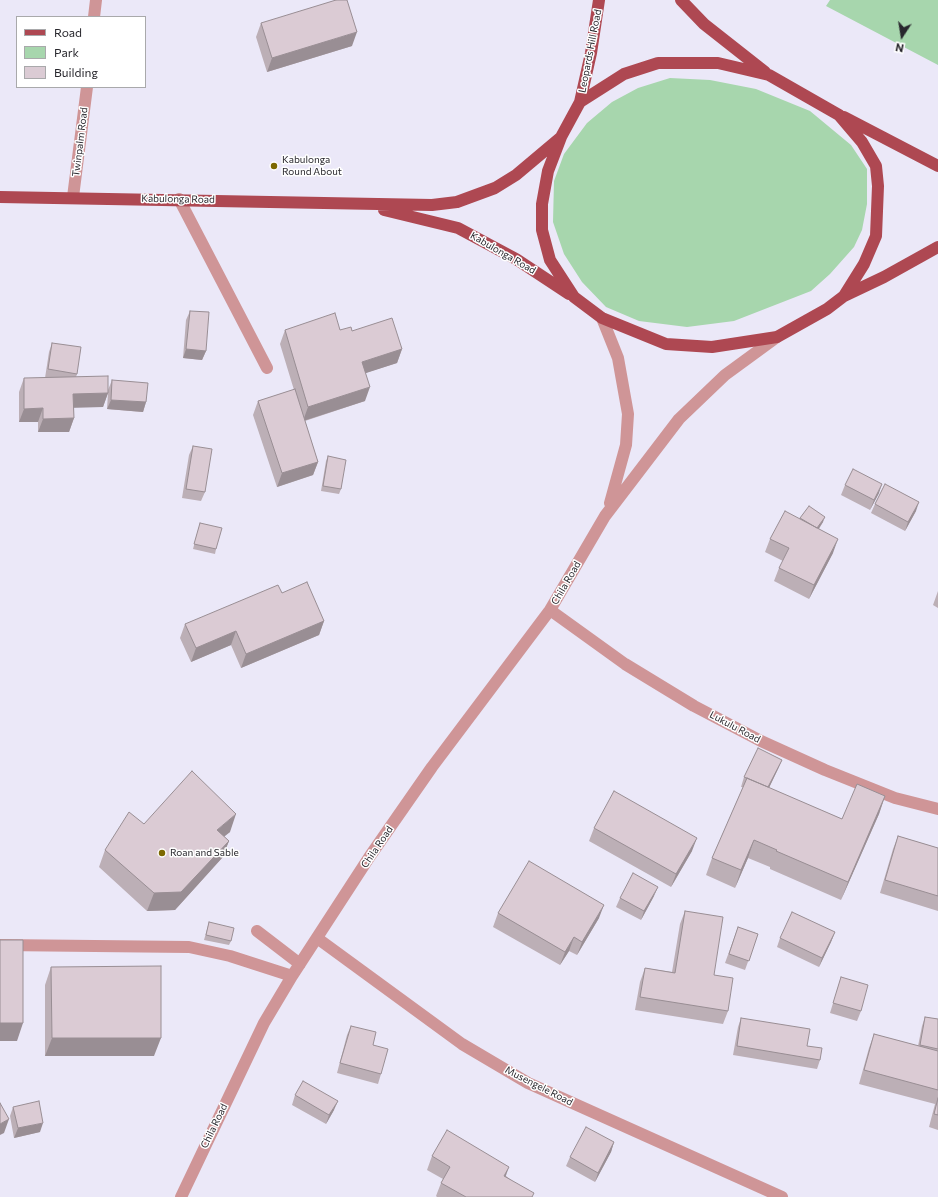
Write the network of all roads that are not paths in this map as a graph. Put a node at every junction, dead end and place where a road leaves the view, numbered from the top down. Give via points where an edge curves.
1 (96, 0) edge
2 (599, 0) edge
3 (681, 0) edge
4 (94, 16) edge
5 (769, 75) junction
6 (87, 88) edge
7 (580, 102) junction
8 (839, 115) junction
9 (561, 137) junction
10 (938, 166) edge
11 (0, 196) edge
12 (73, 197) junction
13 (179, 199) junction
14 (357, 204) junction
15 (938, 247) edge
16 (844, 296) junction
17 (574, 297) junction
18 (602, 318) junction
19 (777, 337) junction
20 (267, 368) dead end
21 (606, 516) junction
22 (550, 610) junction
23 (938, 809) edge
24 (257, 932) dead end
25 (317, 938) junction
26 (0, 945) edge
27 (300, 964) junction
28 (292, 976) junction
29 (181, 1197) edge
30 (782, 1197) edge

1 - 4 street
2 - 7 main road, Leopards Hill Road
3 - 5 main road via 704,24
5 - 7 main road via 718,62 658,63 624,74
5 - 8 main road
6 - 12 street, Twinpalm Road
7 - 9 main road
8 - 10 main road
8 - 16 main road via 862,142 876,166 878,186 876,236 864,264
9 - 14 main road, Kabulonga Road via 516,175 495,188 457,202 432,205
9 - 17 main road via 548,171 542,204 542,230 550,260
11 - 12 main road, Kabulonga Road
12 - 13 main road, Kabulonga Road
13 - 14 main road, Kabulonga Road
13 - 20 street
14 - 17 main road, Kabulonga Road via 458,228 516,258
15 - 16 main road
16 - 19 main road
17 - 18 main road, Kabulonga Road
18 - 19 main road, Kabulonga Road via 666,344 712,347
18 - 21 street, Chila Road via 618,358 628,414 626,445
19 - 21 street, Chila Road via 725,375 679,419
21 - 22 street, Chila Road
22 - 23 street, Lukulu Road via 625,664 694,706 761,741 824,770 896,798
22 - 25 street, Chila Road via 432,767
24 - 27 street
25 - 27 street, Chila Road
25 - 30 street, Musengele Road via 462,1044 528,1083
26 - 28 street via 189,946
27 - 28 street, Chila Road
28 - 29 street, Chila Road via 264,1023

